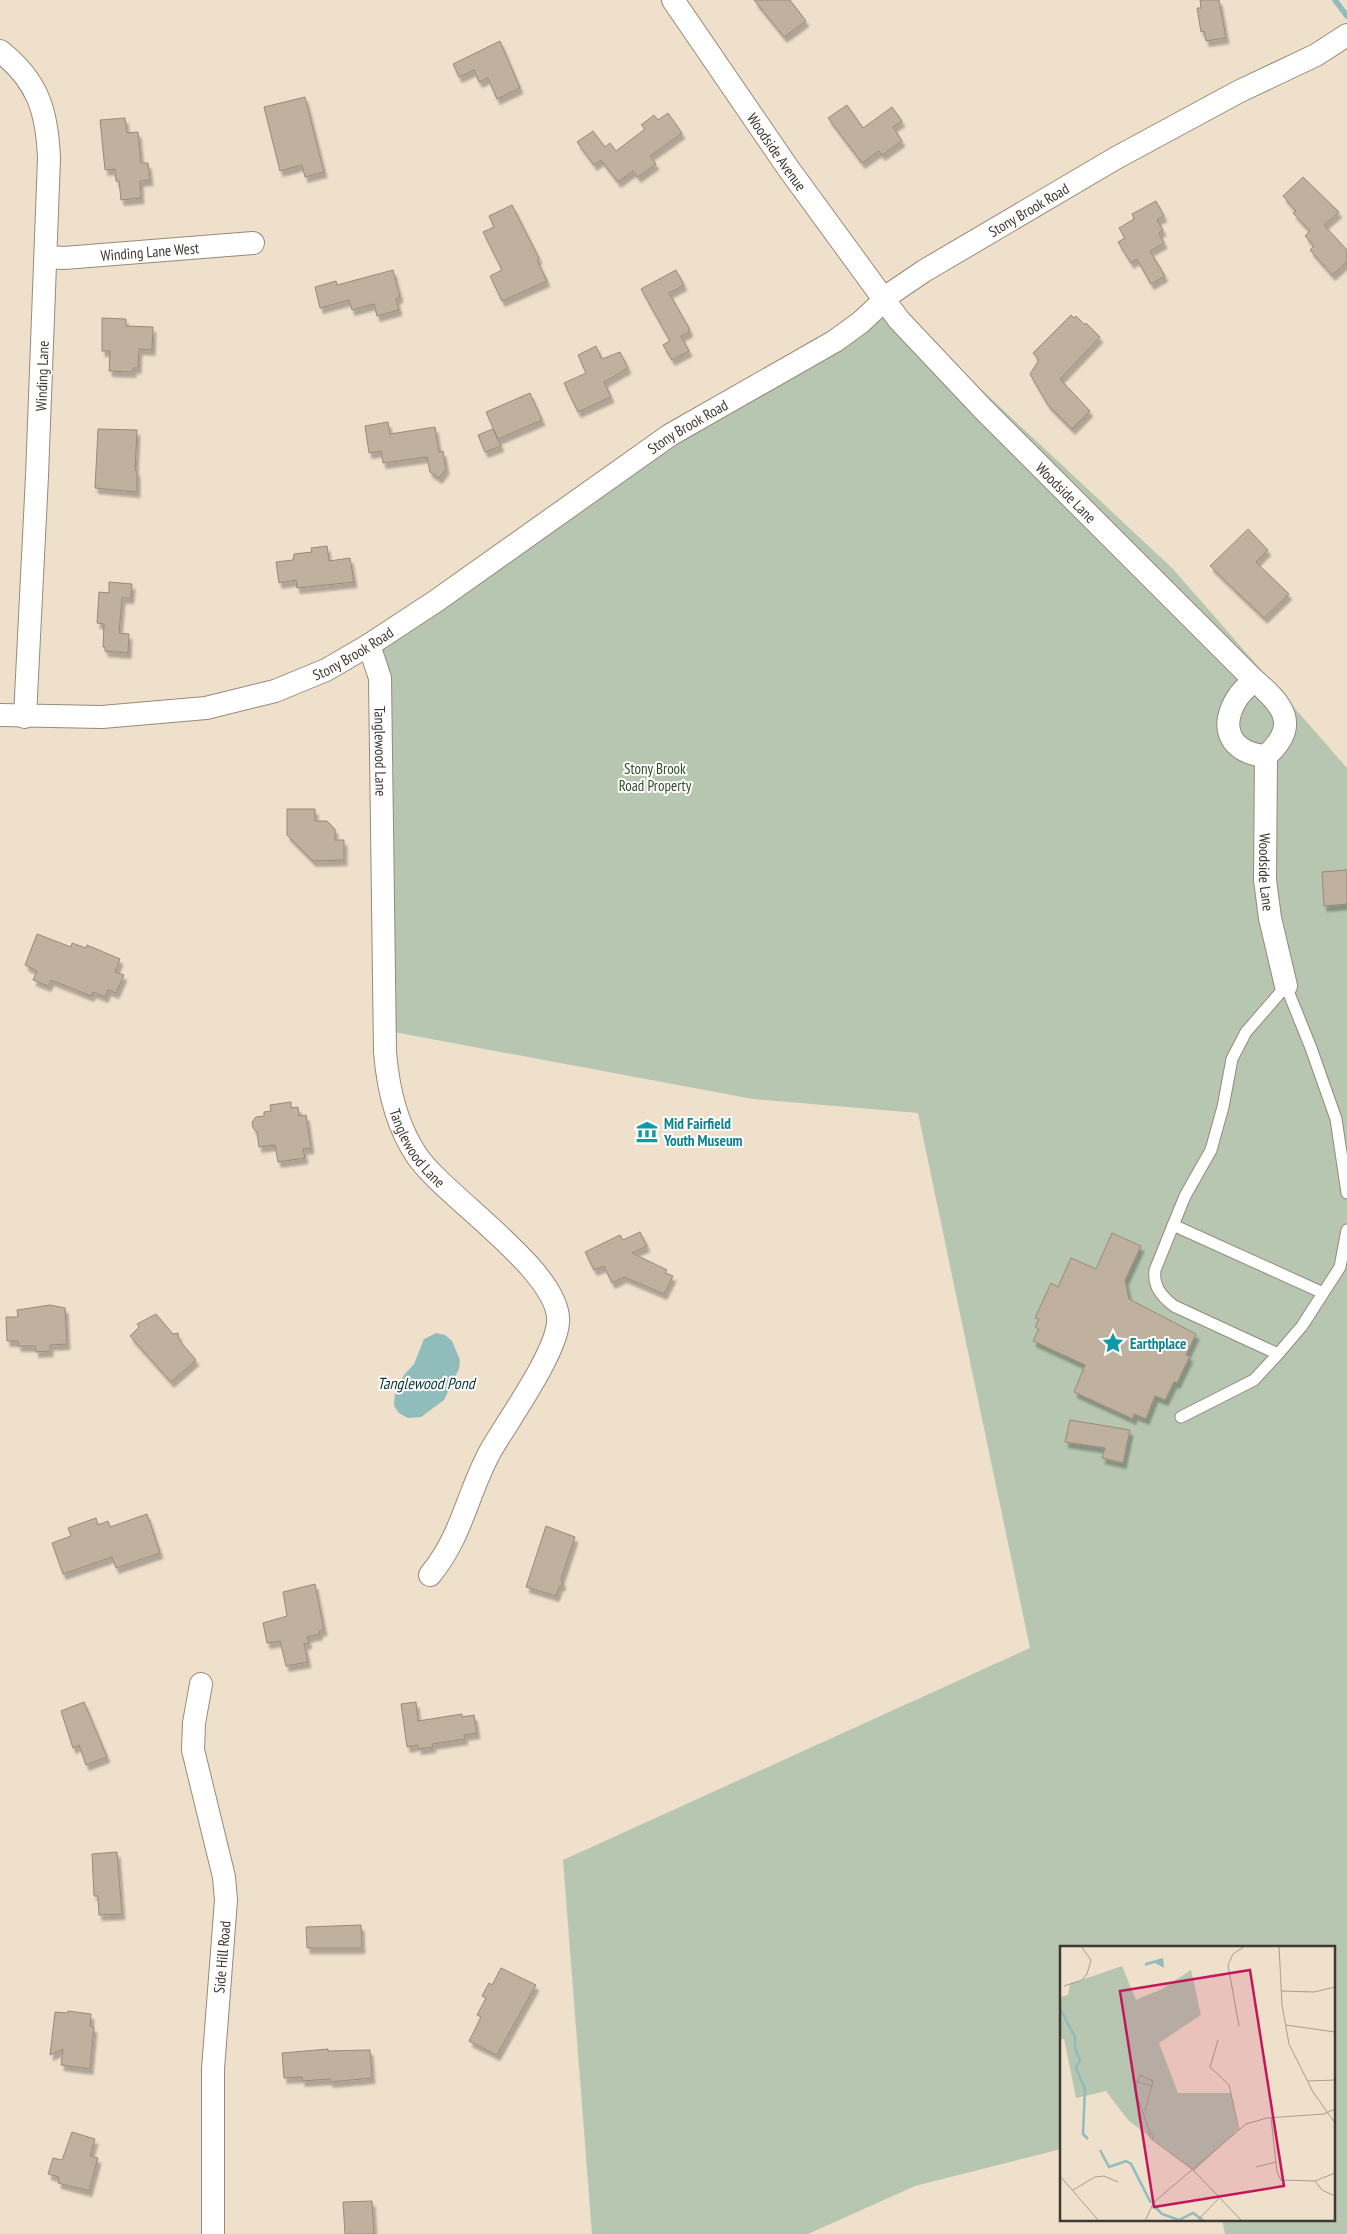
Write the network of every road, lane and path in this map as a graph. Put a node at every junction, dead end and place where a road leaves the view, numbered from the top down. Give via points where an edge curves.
1 (672, 0) edge
2 (1340, 41) edge
3 (0, 51) edge
4 (253, 243) dead end
5 (46, 257) junction
6 (884, 300) junction
7 (369, 645) junction
8 (1254, 680) junction
9 (0, 715) edge
10 (25, 716) junction
11 (1266, 756) junction
12 (1286, 986) junction
13 (1347, 1193) edge
14 (1173, 1225) junction
15 (1347, 1230) edge
16 (1321, 1292) junction
17 (1278, 1354) junction
18 (1181, 1417) dead end
19 (430, 1575) dead end
20 (201, 1684) dead end
21 (213, 2234) edge

1 - 6 street, Woodside Avenue
2 - 6 street, Stony Brook Road via 1116,158 924,271
3 - 5 street, Winding Lane via 24,71 46,116 50,158
4 - 5 street, Winding Lane West
5 - 10 street, Winding Lane
6 - 7 street, Stony Brook Road via 835,341 699,417 651,448 507,552
6 - 8 street, Woodside Lane via 977,402
7 - 10 street, Stony Brook Road via 316,675 275,692 234,703 141,715
7 - 19 street, Tanglewood Lane via 380,678 385,1052 396,1113 420,1160 524,1260 555,1305 558,1316 548,1353 484,1463 454,1542
8 - 11 street, Woodside Lane via 1274,697 1285,716 1282,739
8 - 11 street via 1235,702 1228,728 1238,748 1252,755
9 - 10 street, Stony Brook Road
11 - 12 street, Woodside Lane via 1265,880
12 - 13 lane via 1336,1119
12 - 14 lane via 1246,1032 1232,1059 1211,1150
14 - 16 lane
14 - 17 lane via 1155,1270 1155,1282 1162,1296 1174,1306
15 - 16 lane via 1340,1267
16 - 17 lane via 1302,1326
17 - 18 lane via 1254,1380
20 - 21 street, Side Hill Road via 193,1750 224,1877 226,1900 213,2068

